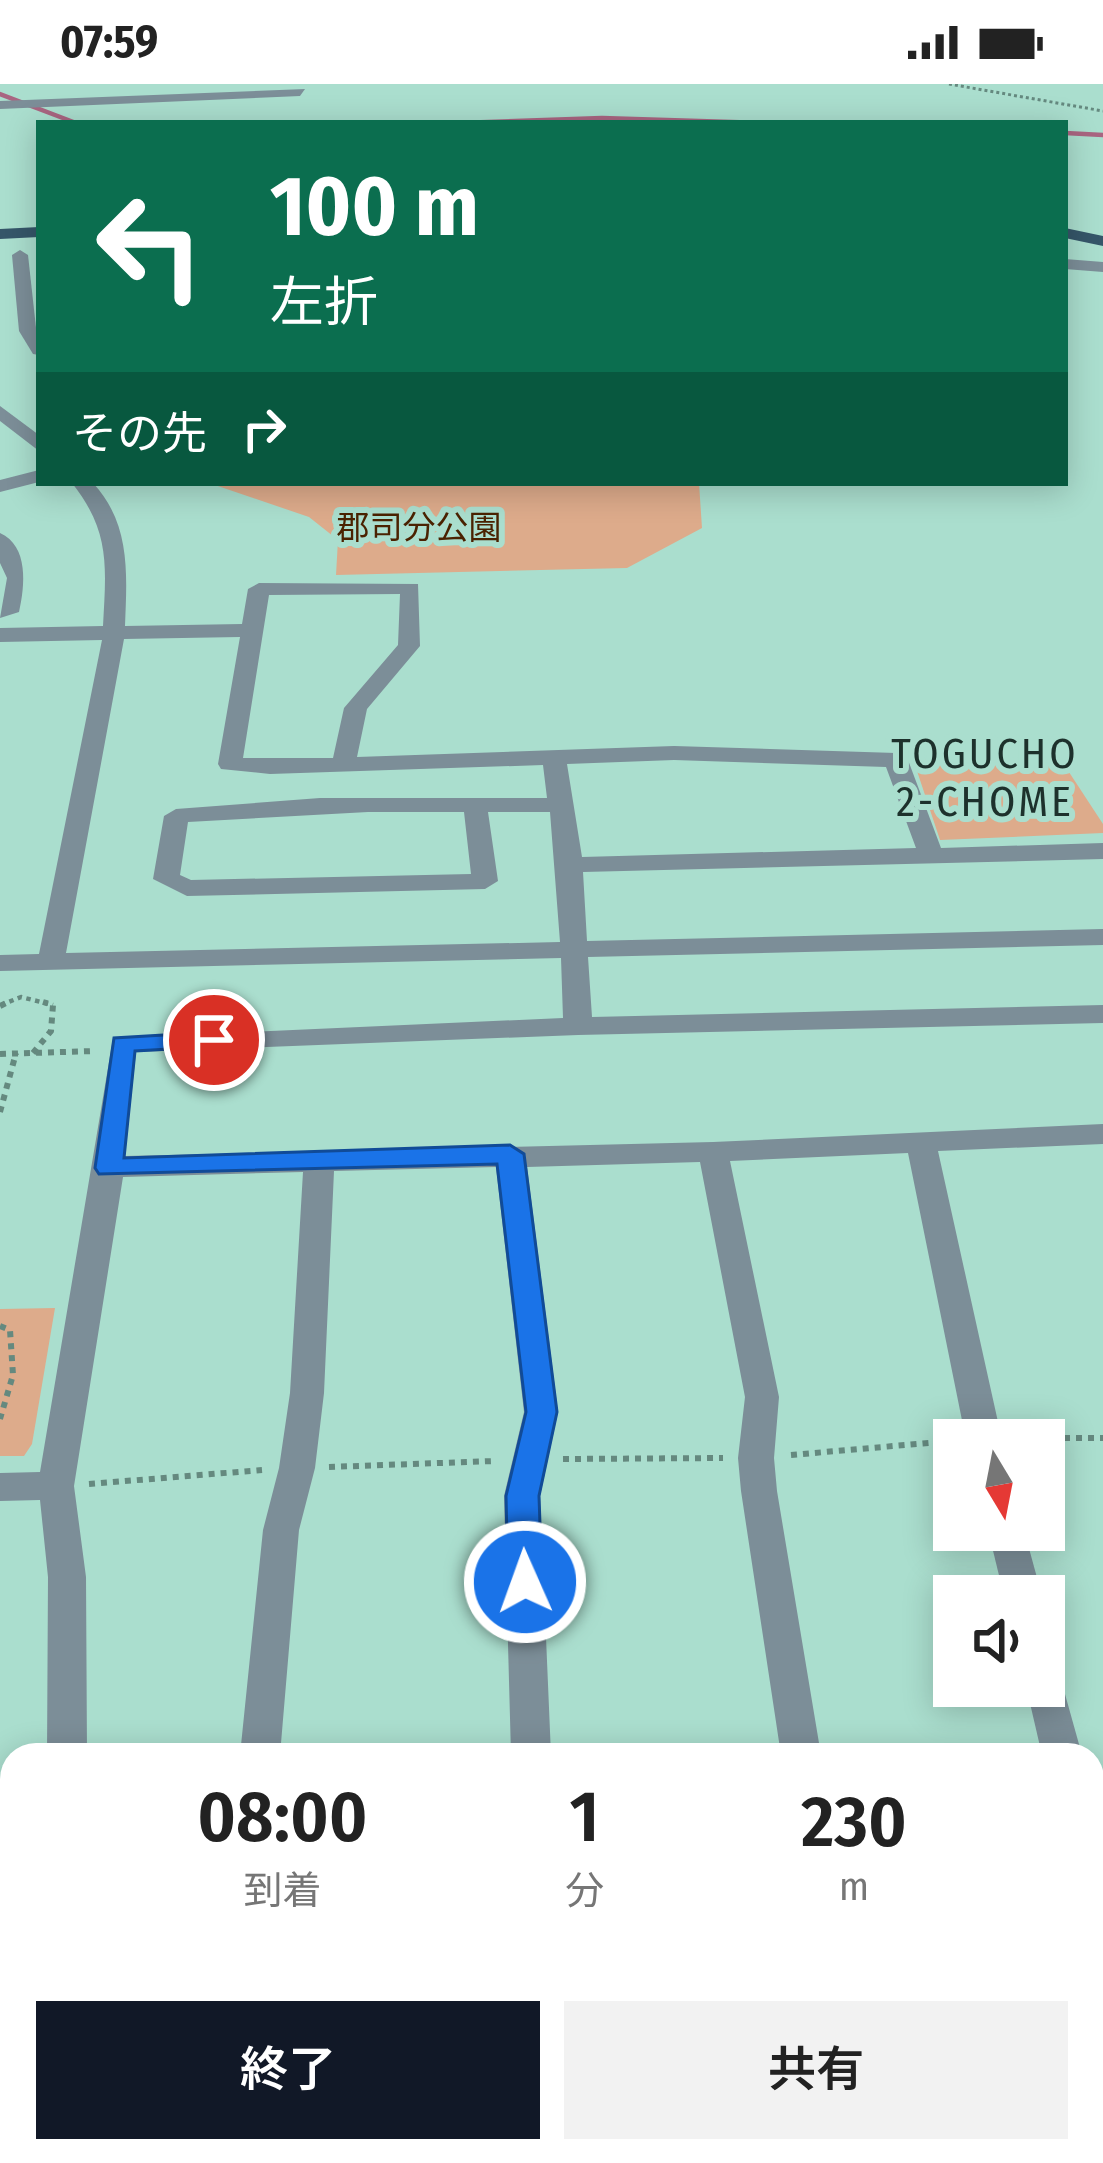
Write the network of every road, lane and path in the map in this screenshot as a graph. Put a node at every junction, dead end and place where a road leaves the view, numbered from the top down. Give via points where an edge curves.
1 (950, 84) edge
2 (301, 94) edge
3 (0, 104) edge
4 (1103, 111) edge
5 (36, 232) edge
6 (0, 234) edge
7 (1068, 234) edge
8 (1103, 241) edge
9 (20, 254) dead end
10 (1068, 264) edge
11 (1103, 266) edge
12 (32, 290) edge
13 (36, 345) edge
14 (36, 418) edge
15 (5, 421) edge
16 (36, 443) edge
17 (36, 477) edge
18 (0, 486) edge
19 (85, 486) edge
20 (0, 538) edge
21 (0, 612) edge
22 (250, 630) junction
23 (114, 632) junction
24 (0, 635) edge
25 (554, 760) junction
26 (343, 764) junction
27 (270, 767) junction
28 (561, 805) junction
29 (475, 806) junction
30 (263, 809) junction
31 (1103, 851) edge
32 (931, 855) junction
33 (570, 865) junction
34 (1103, 937) edge
35 (574, 948) junction
36 (51, 962) junction
37 (0, 963) edge
38 (0, 1006) edge
39 (1103, 1014) edge
40 (578, 1026) junction
41 (122, 1050) junction
42 (33, 1052) junction
43 (16, 1053) junction
44 (0, 1054) edge
45 (0, 1112) edge
46 (1103, 1134) edge
47 (921, 1142) junction
48 (713, 1152) junction
49 (510, 1154) junction
50 (319, 1162) junction
51 (109, 1168) junction
52 (0, 1326) edge
53 (0, 1419) edge
54 (970, 1419) edge
55 (1065, 1438) edge
56 (1103, 1438) edge
57 (933, 1443) edge
58 (756, 1458) junction
59 (528, 1459) junction
60 (297, 1468) junction
61 (56, 1486) junction
62 (0, 1487) edge
63 (1050, 1707) edge
64 (67, 1743) edge
65 (261, 1743) edge
66 (531, 1743) edge
67 (799, 1743) edge
68 (1059, 1743) edge

1 - 4 path
2 - 3 street
5 - 6 main road
7 - 8 main road
9 - 12 street
10 - 11 street
12 - 13 street via 27,331
14 - 15 street
15 - 16 street
17 - 18 street
19 - 23 street via 117,548
20 - 21 street via 17,578 8,612
22 - 23 street
22 - 26 street via 259,589 411,588 410,646 356,708
22 - 27 street via 230,764
23 - 24 street
23 - 36 street
25 - 26 street
25 - 28 street
25 - 32 street via 674,753 896,760
26 - 27 street
27 - 30 street
28 - 29 street
28 - 33 street
29 - 30 street
29 - 30 street via 484,881 187,888 166,879 176,816
31 - 32 street
32 - 33 street
33 - 35 street
34 - 35 street
35 - 36 street
35 - 40 street
36 - 37 street
38 - 42 path via 21,997 53,1005 51,1031
39 - 40 street
40 - 41 street
41 - 42 path
41 - 51 street
42 - 43 path
43 - 44 path
43 - 45 path
46 - 47 street
47 - 48 street
47 - 54 street
48 - 49 street
48 - 58 street via 762,1397
49 - 50 street
49 - 59 street via 542,1412
50 - 51 street
50 - 60 street
51 - 61 street
52 - 53 path via 10,1330 16,1354
55 - 56 path
57 - 58 path
58 - 59 path
58 - 67 street
59 - 60 path
59 - 66 street via 522,1496
60 - 61 path
60 - 65 street via 281,1530
61 - 62 street
61 - 64 street via 68,1577
63 - 68 street

